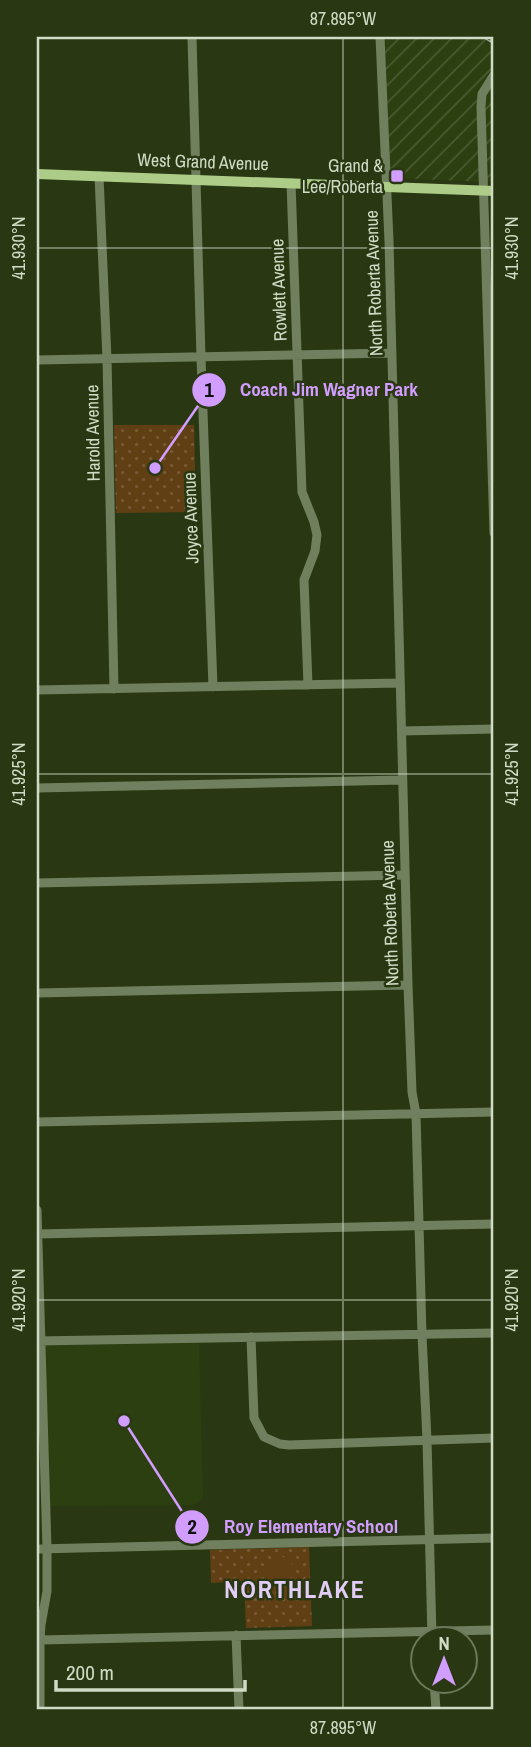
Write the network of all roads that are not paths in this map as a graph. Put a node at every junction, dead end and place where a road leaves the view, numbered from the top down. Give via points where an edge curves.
1 (192, 37) edge
2 (380, 37) edge
3 (494, 75) edge
4 (37, 174) edge
5 (99, 176) junction
6 (197, 179) junction
7 (292, 183) junction
8 (386, 186) junction
9 (489, 190) edge
10 (392, 353) junction
11 (296, 355) junction
12 (201, 357) junction
13 (107, 359) junction
14 (37, 360) edge
15 (494, 533) edge
16 (400, 683) junction
17 (308, 685) junction
18 (213, 687) junction
19 (114, 689) junction
20 (37, 691) edge
21 (494, 729) edge
22 (402, 731) junction
23 (402, 780) junction
24 (37, 788) edge
25 (405, 875) junction
26 (37, 883) edge
27 (408, 985) junction
28 (37, 993) edge
29 (494, 1112) edge
30 (416, 1114) junction
31 (37, 1122) edge
32 (37, 1210) edge
33 (494, 1224) edge
34 (419, 1226) junction
35 (37, 1234) edge
36 (494, 1333) edge
37 (422, 1335) junction
38 (251, 1337) junction
39 (38, 1341) edge
40 (494, 1438) edge
41 (427, 1440) junction
42 (41, 1452) edge
43 (494, 1538) edge
44 (430, 1539) junction
45 (42, 1549) edge
46 (432, 1624) edge
47 (408, 1635) edge
48 (236, 1636) junction
49 (40, 1640) junction
50 (40, 1710) edge
51 (239, 1710) edge

1 - 6 street, Joyce Avenue
2 - 8 street, North Roberta Avenue
3 - 9 street via 482,94
4 - 5 main road, West Grand Avenue
5 - 6 main road, West Grand Avenue
5 - 13 street, Harold Avenue
6 - 7 main road, West Grand Avenue
6 - 12 street, Joyce Avenue
7 - 8 main road, West Grand Avenue
7 - 11 street, Rowlett Avenue
8 - 9 main road, West Grand Avenue
8 - 10 street, North Roberta Avenue
9 - 15 street
10 - 11 street
10 - 16 street, North Roberta Avenue
11 - 12 street
11 - 17 street, Rowlett Avenue via 302,492 317,535 304,580
12 - 13 street
12 - 18 street, Joyce Avenue
13 - 14 street
13 - 19 street, Harold Avenue
16 - 17 street
16 - 22 street, North Roberta Avenue
17 - 18 street
18 - 19 street
19 - 20 street
21 - 22 street
22 - 23 street, North Roberta Avenue
23 - 24 street
23 - 25 street, North Roberta Avenue
25 - 26 street
25 - 27 street, North Roberta Avenue
27 - 28 street
27 - 30 street, North Roberta Avenue
29 - 30 street
30 - 31 street
30 - 34 street, North Roberta Avenue
32 - 35 street
33 - 34 street
34 - 35 street
34 - 37 street, North Roberta Avenue
35 - 39 street
36 - 37 street
37 - 38 street
37 - 41 street, North Roberta Avenue
38 - 39 street
38 - 41 street via 254,1418 264,1437 289,1445
39 - 42 street
40 - 41 street
41 - 44 street, North Roberta Avenue
42 - 45 street
43 - 44 street
44 - 45 street
44 - 46 street, North Roberta Avenue
45 - 49 street via 47,1591
47 - 48 street
48 - 49 street
48 - 51 street
49 - 50 street

